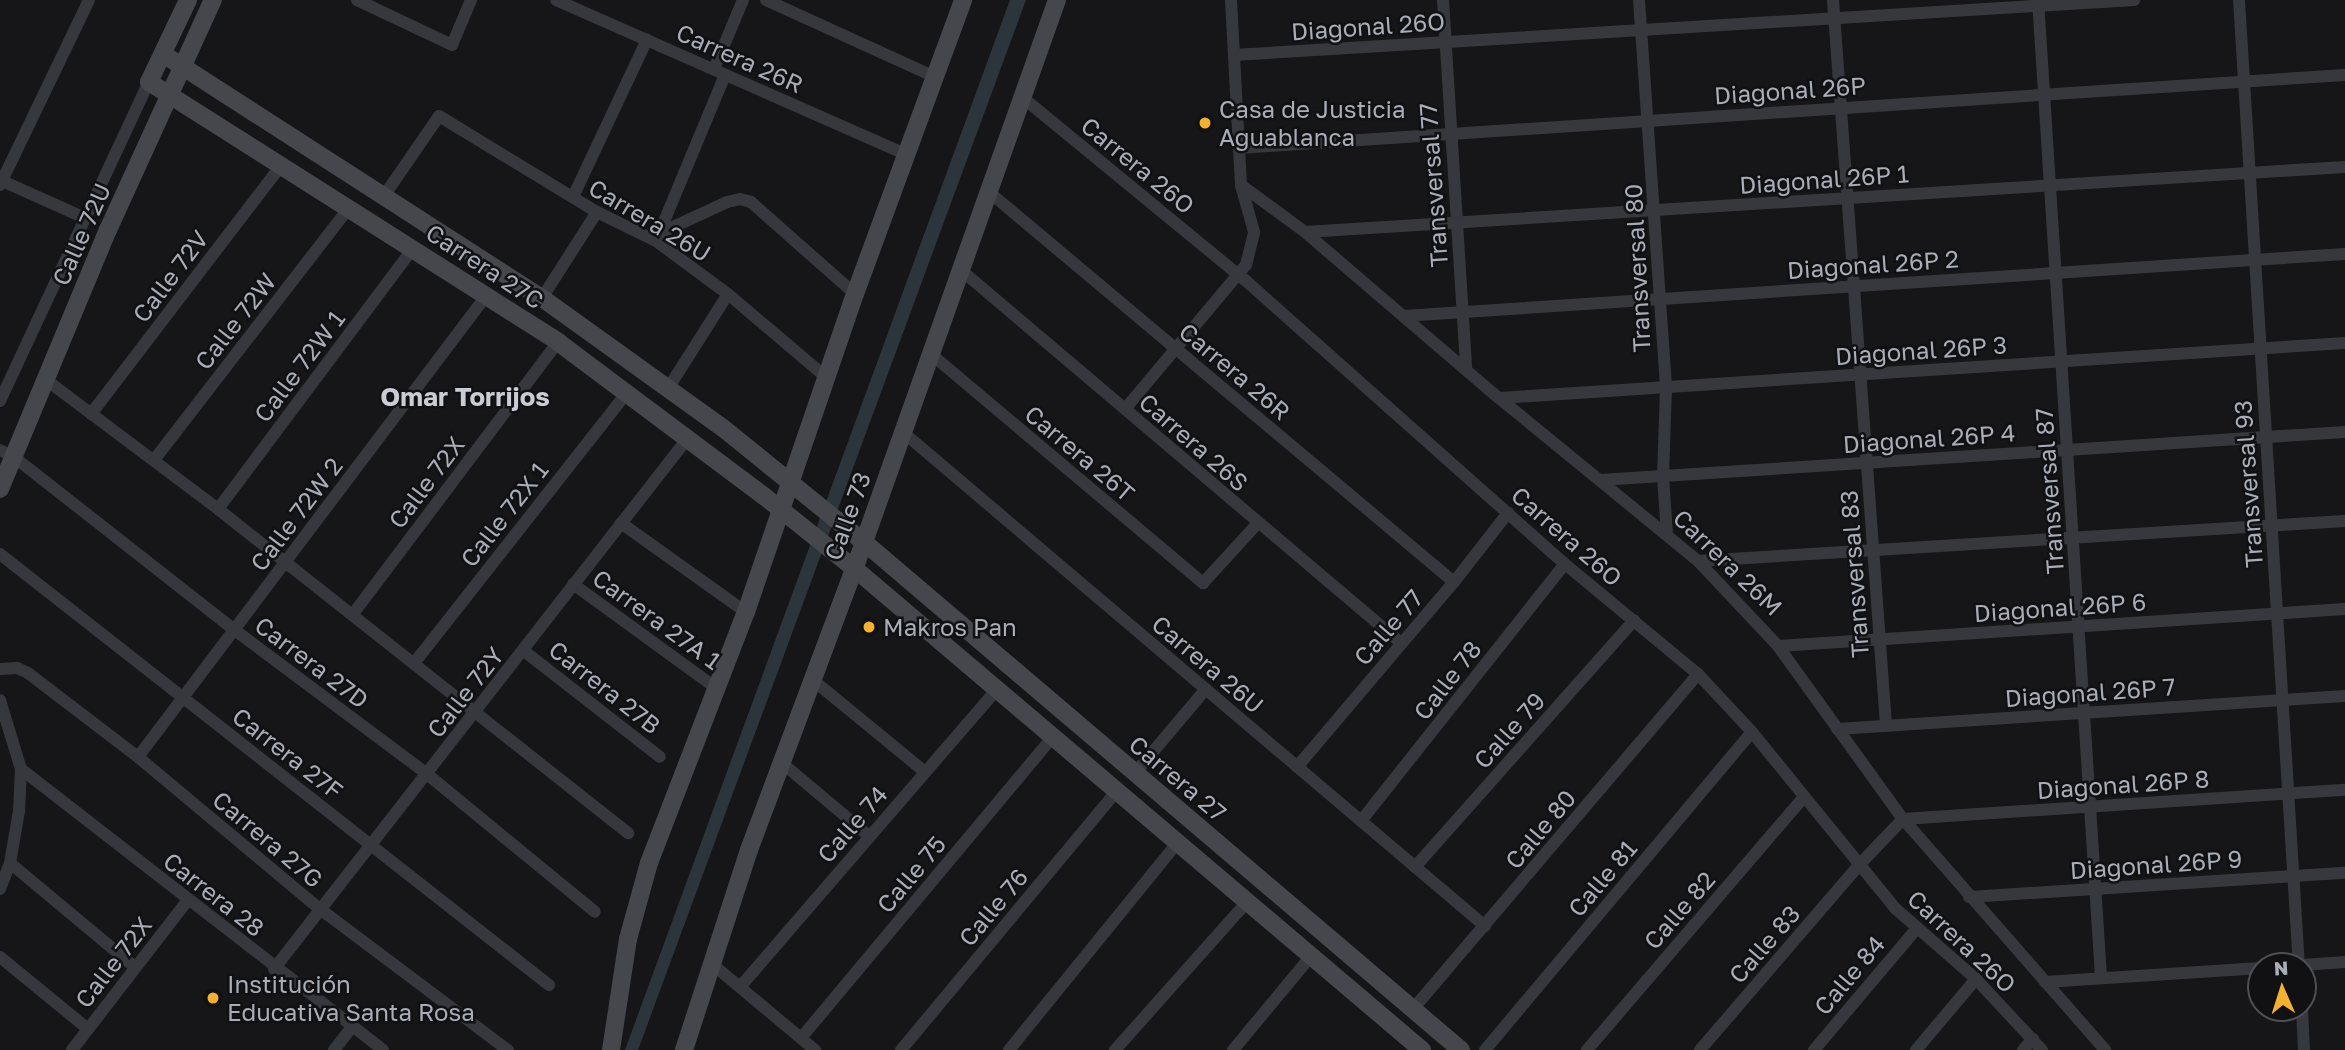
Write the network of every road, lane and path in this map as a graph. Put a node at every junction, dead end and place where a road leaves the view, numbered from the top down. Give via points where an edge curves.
1 (89, 0) edge
2 (188, 0) edge
3 (212, 0) edge
4 (357, 0) edge
5 (471, 0) edge
6 (555, 0) edge
7 (744, 0) edge
8 (766, 0) edge
9 (963, 0) edge
10 (1057, 0) edge
11 (1231, 0) edge
12 (1443, 0) edge
13 (1639, 0) edge
14 (1833, 0) edge
15 (2134, 0) edge
16 (2239, 0) edge
17 (2038, 3) edge
18 (1835, 18) junction
19 (1640, 30) junction
20 (647, 40) junction
21 (1446, 42) junction
22 (163, 54) junction
23 (1234, 55) junction
24 (182, 66) junction
25 (719, 72) junction
26 (2345, 75) edge
27 (935, 77) junction
28 (149, 82) junction
29 (2244, 82) junction
30 (172, 94) junction
31 (2044, 95) junction
32 (1022, 97) junction
33 (1841, 108) junction
34 (1649, 120) junction
35 (1451, 134) junction
36 (1239, 148) junction
37 (907, 155) junction
38 (282, 164) junction
39 (2345, 167) edge
40 (2249, 173) junction
41 (1, 182) edge
42 (1241, 186) junction
43 (2050, 186) junction
44 (989, 192) junction
45 (384, 196) junction
46 (573, 197) junction
47 (1847, 198) junction
48 (349, 208) junction
49 (1655, 210) junction
50 (597, 212) junction
51 (85, 218) junction
52 (1457, 223) junction
53 (1306, 232) junction
54 (658, 237) junction
55 (413, 248) junction
56 (2345, 254) edge
57 (2255, 260) junction
58 (961, 270) junction
59 (2056, 273) junction
60 (1238, 275) junction
61 (1854, 286) junction
62 (855, 293) junction
63 (728, 294) junction
64 (486, 296) junction
65 (542, 298) junction
66 (1659, 299) junction
67 (1462, 312) junction
68 (1403, 316) junction
69 (558, 342) junction
70 (2345, 343) edge
71 (2260, 349) junction
72 (1177, 350) junction
73 (931, 354) junction
74 (2062, 362) junction
75 (1466, 367) junction
76 (1860, 375) junction
77 (827, 378) junction
78 (45, 379) junction
79 (669, 387) junction
80 (1665, 387) junction
81 (627, 393) junction
82 (1499, 398) junction
83 (0, 401) edge
84 (1125, 410) junction
85 (91, 414) junction
86 (2345, 432) edge
87 (904, 433) junction
88 (2266, 437) junction
89 (687, 439) junction
90 (2067, 450) junction
91 (7, 454) edge
92 (154, 460) junction
93 (1867, 463) junction
94 (1663, 476) junction
95 (1600, 480) junction
96 (790, 482) junction
97 (0, 489) edge
98 (218, 509) junction
99 (780, 511) junction
100 (1507, 513) junction
101 (2345, 521) edge
102 (621, 523) junction
103 (1257, 524) junction
104 (2272, 526) junction
105 (1667, 534) junction
106 (2073, 538) junction
107 (864, 542) junction
108 (1873, 550) junction
109 (0, 554) edge
110 (1698, 561) junction
111 (286, 562) junction
112 (1565, 564) junction
113 (854, 568) junction
114 (1454, 582) junction
115 (573, 584) junction
116 (2345, 609) edge
117 (746, 612) junction
118 (353, 614) junction
119 (2277, 614) junction
120 (1634, 620) junction
121 (2078, 627) junction
122 (232, 628) junction
123 (1880, 639) junction
124 (1401, 643) junction
125 (1778, 646) junction
126 (524, 651) junction
127 (415, 662) junction
128 (0, 669) edge
129 (1698, 674) junction
130 (813, 680) junction
131 (716, 688) junction
132 (1206, 689) junction
133 (997, 690) junction
134 (182, 696) junction
135 (2345, 696) edge
136 (0, 700) edge
137 (2283, 700) junction
138 (475, 712) junction
139 (2084, 713) junction
140 (1886, 726) junction
141 (1837, 729) junction
142 (1752, 732) junction
143 (1053, 737) junction
144 (138, 757) junction
145 (660, 757) dead end
146 (782, 763) junction
147 (1297, 767) junction
148 (21, 769) junction
149 (925, 772) junction
150 (1135, 773) junction
151 (427, 774) junction
152 (2345, 790) edge
153 (1117, 791) junction
154 (2288, 794) junction
155 (1803, 798) junction
156 (2090, 807) junction
157 (1903, 819) junction
158 (1361, 821) junction
159 (628, 833) dead end
160 (869, 836) junction
161 (1177, 843) junction
162 (369, 844) junction
163 (5, 860) edge
164 (1859, 865) junction
165 (1415, 867) junction
166 (2345, 873) edge
167 (2294, 876) junction
168 (1, 886) edge
169 (2095, 889) junction
170 (1969, 897) junction
171 (188, 900) junction
172 (1247, 902) junction
173 (320, 909) junction
174 (595, 912) dead end
175 (1485, 926) junction
176 (1917, 928) junction
177 (2298, 952) edge
178 (1311, 956) junction
179 (0, 957) edge
180 (2345, 962) edge
181 (711, 963) junction
182 (2317, 964) edge
183 (135, 967) junction
184 (275, 969) junction
185 (2247, 969) edge
186 (2101, 978) junction
187 (1976, 979) junction
188 (2045, 982) junction
189 (549, 985) dead end
190 (740, 987) junction
191 (1413, 1009) junction
192 (2303, 1022) edge
193 (352, 1027) junction
194 (88, 1029) junction
195 (801, 1038) junction
196 (2033, 1039) junction
197 (1238, 1048) edge
198 (72, 1050) edge
199 (334, 1050) edge
200 (383, 1050) edge
201 (508, 1050) edge
202 (611, 1050) edge
203 (684, 1050) edge
204 (815, 1050) edge
205 (901, 1050) edge
206 (1009, 1050) edge
207 (1115, 1050) edge
208 (1422, 1050) edge
209 (1461, 1050) edge
210 (1485, 1050) edge
211 (1587, 1050) edge
212 (1700, 1050) edge
213 (1814, 1050) edge
214 (1916, 1050) edge
215 (2023, 1050) edge
216 (2042, 1050) edge
217 (2105, 1050) edge
218 (2304, 1050) edge

1 - 41 street
2 - 22 main road, Calle 72U
3 - 24 main road, Calle 72U
4 - 5 street via 452,45
6 - 20 street, Carrera 26R
7 - 25 street
8 - 27 street
9 - 27 main road
10 - 32 main road, Calle 73
11 - 23 street
12 - 21 street, Transversal 77
13 - 19 street, Transversal 80
14 - 18 street, Transversal 83
15 - 17 street, Diagonal 26O
16 - 29 street, Transversal 93
17 - 18 street, Diagonal 26O
17 - 31 street, Transversal 87
18 - 19 street, Diagonal 26O
18 - 33 street, Transversal 83
19 - 21 street, Diagonal 26O
19 - 34 street, Transversal 80
20 - 25 street, Carrera 26R
20 - 46 street
21 - 23 street, Diagonal 26O
21 - 35 street, Transversal 77
22 - 24 main road, Carrera 27C
22 - 28 main road, Calle 72U
23 - 36 street
24 - 30 main road, Calle 72U
24 - 45 main road, Carrera 27C
25 - 37 street, Carrera 26R
25 - 54 street
26 - 29 street, Diagonal 26P
27 - 37 main road
28 - 30 main road, Carrera 27C
28 - 51 street, Calle 72U
29 - 31 street, Diagonal 26P
29 - 40 street, Transversal 93
30 - 38 main road, Carrera 27C
30 - 78 main road, Calle 72U
31 - 33 street, Diagonal 26P
31 - 43 street, Transversal 87
32 - 44 main road, Calle 73
32 - 60 street, Carrera 26O
33 - 34 street, Diagonal 26P
33 - 47 street, Transversal 83
34 - 35 street, Diagonal 26P
34 - 49 street, Transversal 80
35 - 36 street, Diagonal 26P
35 - 52 street, Transversal 77
36 - 42 street
37 - 62 main road
38 - 48 main road, Carrera 27C
38 - 85 street, Calle 72V
39 - 40 street, Diagonal 26P 1
40 - 43 street, Diagonal 26P 1
40 - 57 street, Transversal 93
41 - 51 street
42 - 53 street, Carrera 26M
42 - 60 street via 1254,232 1246,265
43 - 47 street, Diagonal 26P 1
43 - 59 street, Transversal 87
44 - 58 main road, Calle 73
44 - 72 street, Carrera 26R
45 - 46 street, Carrera 26U via 439,116
45 - 65 main road, Carrera 27C
46 - 50 street, Carrera 26U
47 - 49 street, Diagonal 26P 1
47 - 61 street, Transversal 83
48 - 55 main road, Carrera 27C
48 - 92 street, Calle 72W
49 - 52 street, Diagonal 26P 1
49 - 66 street, Transversal 80
50 - 54 street, Carrera 26U
50 - 65 street
51 - 83 street, Calle 72U
52 - 53 street, Diagonal 26P 1
52 - 67 street, Transversal 77
53 - 68 street, Carrera 26M
54 - 62 street via 740,199 751,202
54 - 63 street, Carrera 26U
55 - 64 main road, Carrera 27C
55 - 98 street, Calle 72W 1
56 - 57 street, Diagonal 26P 2
57 - 59 street, Diagonal 26P 2
57 - 71 street, Transversal 93
58 - 73 main road, Calle 73
58 - 84 street, Carrera 26S
59 - 61 street, Diagonal 26P 2
59 - 74 street, Transversal 87
60 - 72 street
60 - 100 street, Carrera 26O
61 - 66 street, Diagonal 26P 2
61 - 76 street, Transversal 83
62 - 77 main road
63 - 77 street, Carrera 26U
63 - 79 street
64 - 69 main road, Carrera 27C
64 - 111 street, Calle 72W 2
65 - 79 main road, Carrera 27C
66 - 67 street, Diagonal 26P 2
66 - 80 street, Transversal 80
67 - 68 street, Diagonal 26P 2
67 - 75 street, Transversal 77
68 - 75 street, Carrera 26M
69 - 81 main road, Carrera 27C
69 - 118 street, Calle 72X
70 - 71 street, Diagonal 26P 3
71 - 74 street, Diagonal 26P 3
71 - 88 street, Transversal 93
72 - 84 street
72 - 114 street, Carrera 26R
73 - 87 main road, Calle 73
73 - 103 street, Carrera 26T via 1203,583
74 - 76 street, Diagonal 26P 3
74 - 90 street, Transversal 87
75 - 82 street, Carrera 26M
76 - 80 street, Diagonal 26P 3
76 - 93 street, Transversal 83
77 - 96 main road
78 - 85 street
78 - 91 main road, Calle 72U
79 - 96 main road, Carrera 27C
80 - 82 street, Diagonal 26P 3
80 - 94 street, Transversal 80
81 - 89 main road, Carrera 27C
81 - 127 street, Calle 72X 1
82 - 95 street, Carrera 26M
84 - 103 street, Carrera 26S
85 - 92 street
86 - 88 street, Diagonal 26P 4
87 - 107 main road, Calle 73
87 - 132 street, Carrera 26U
88 - 90 street, Diagonal 26P 4
88 - 104 street, Transversal 93
89 - 99 main road, Carrera 27C
89 - 102 street, Calle 72Y
90 - 93 street, Diagonal 26P 4
90 - 106 street, Transversal 87
91 - 97 main road, Calle 72U
91 - 122 street, Carrera 27D
92 - 98 street
93 - 94 street, Diagonal 26P 4
93 - 108 street, Transversal 83
94 - 95 street, Diagonal 26P 4
94 - 105 street, Transversal 80
95 - 105 street, Carrera 26M
96 - 99 main road
96 - 107 main road
98 - 111 street
99 - 113 main road
99 - 117 main road
100 - 112 street, Carrera 26O
100 - 114 street, Calle 77
101 - 104 street
102 - 115 street, Calle 72Y
102 - 117 street
103 - 124 street, Carrera 26S
104 - 106 street
104 - 119 street, Transversal 93
105 - 110 street, Carrera 26M
106 - 108 street
106 - 121 street, Transversal 87
107 - 113 main road, Calle 73
107 - 150 main road, Carrera 27
108 - 110 street
108 - 123 street, Transversal 83
109 - 134 street, Carrera 27F
110 - 125 street, Carrera 26M
111 - 118 street
111 - 122 street, Calle 72W 2
112 - 120 street, Carrera 26O
112 - 158 street, Calle 78
113 - 130 main road, Calle 73
113 - 133 main road, Carrera 27
114 - 124 street, Calle 77
115 - 126 street, Calle 72Y
115 - 131 street, Carrera 27A 1
116 - 119 street, Diagonal 26P 6
117 - 131 main road
118 - 127 street
119 - 121 street, Diagonal 26P 6
119 - 137 street, Transversal 93
120 - 129 street, Carrera 26O
120 - 165 street, Calle 79
121 - 123 street, Diagonal 26P 6
121 - 139 street, Transversal 87
122 - 134 street, Calle 72W 2
122 - 151 street, Carrera 27D
123 - 125 street, Diagonal 26P 6
123 - 140 street, Transversal 83
124 - 147 street, Calle 77
125 - 141 street, Carrera 26M
126 - 138 street, Calle 72Y
126 - 145 street, Carrera 27B
127 - 138 street
128 - 144 street, Carrera 27G via 28,673
129 - 142 street, Carrera 26O
129 - 175 street, Calle 80
130 - 146 main road, Calle 73
130 - 149 street
131 - 202 main road via 640,893
132 - 147 street, Carrera 26U
132 - 150 street
133 - 143 main road, Carrera 27
133 - 149 street, Calle 74
134 - 144 street, Calle 72W 2
134 - 162 street, Carrera 27F
135 - 137 street, Diagonal 26P 7
136 - 148 street
137 - 139 street, Diagonal 26P 7
137 - 154 street, Transversal 93
138 - 151 street, Calle 72Y
138 - 159 street
139 - 140 street, Diagonal 26P 7
139 - 156 street, Transversal 87
140 - 141 street, Diagonal 26P 7
141 - 157 street, Carrera 26M
142 - 155 street, Carrera 26O
142 - 210 street, Calle 81
143 - 153 main road, Carrera 27
143 - 195 street, Calle 75
144 - 173 street, Carrera 27G
146 - 160 street
146 - 181 main road, Calle 73
147 - 158 street, Carrera 26U
148 - 163 street via 19,811
148 - 171 street, Carrera 28
149 - 160 street, Calle 74
150 - 191 main road, Carrera 27
151 - 162 street, Calle 72Y
151 - 174 street, Carrera 27D
152 - 154 street, Diagonal 26P 8
153 - 161 main road, Carrera 27
153 - 205 street, Calle 76
154 - 156 street, Diagonal 26P 8
154 - 167 street, Transversal 93
155 - 164 street, Carrera 26O
155 - 211 street, Calle 82
156 - 157 street, Diagonal 26P 8
156 - 169 street, Transversal 87
157 - 164 street, Calle 83
157 - 170 street, Carrera 26M
158 - 165 street, Carrera 26U
160 - 190 street, Calle 74
161 - 172 main road, Carrera 27
161 - 206 street
162 - 173 street, Calle 72Y
162 - 189 street, Carrera 27F
163 - 168 street
163 - 183 street
164 - 176 street, Carrera 26O
164 - 212 street, Calle 83
165 - 175 street, Carrera 26U
166 - 167 street, Diagonal 26P 9
167 - 169 street, Diagonal 26P 9
167 - 177 street, Transversal 93
169 - 170 street, Diagonal 26P 9
169 - 186 street, Transversal 87
170 - 188 street, Carrera 26M
171 - 183 street, Calle 72X
171 - 184 street, Carrera 28
172 - 178 main road, Carrera 27
172 - 207 street
173 - 184 street, Calle 72Y
173 - 201 street, Carrera 27G
175 - 191 street, Calle 80
176 - 187 street, Carrera 26O
176 - 213 street, Calle 84
178 - 197 street
178 - 208 main road, Carrera 27
179 - 194 street
180 - 182 street
181 - 190 street
181 - 203 main road, Calle 73
183 - 194 street, Calle 72X
184 - 193 street, Carrera 28
185 - 186 street
186 - 188 street
187 - 196 street, Carrera 26O
187 - 214 street
188 - 217 street, Carrera 26M
190 - 195 street
191 - 209 main road, Carrera 27
192 - 218 street
193 - 199 street
193 - 200 street, Carrera 28
194 - 198 street, Calle 72X
195 - 204 street
196 - 215 street
196 - 216 street, Carrera 26O

